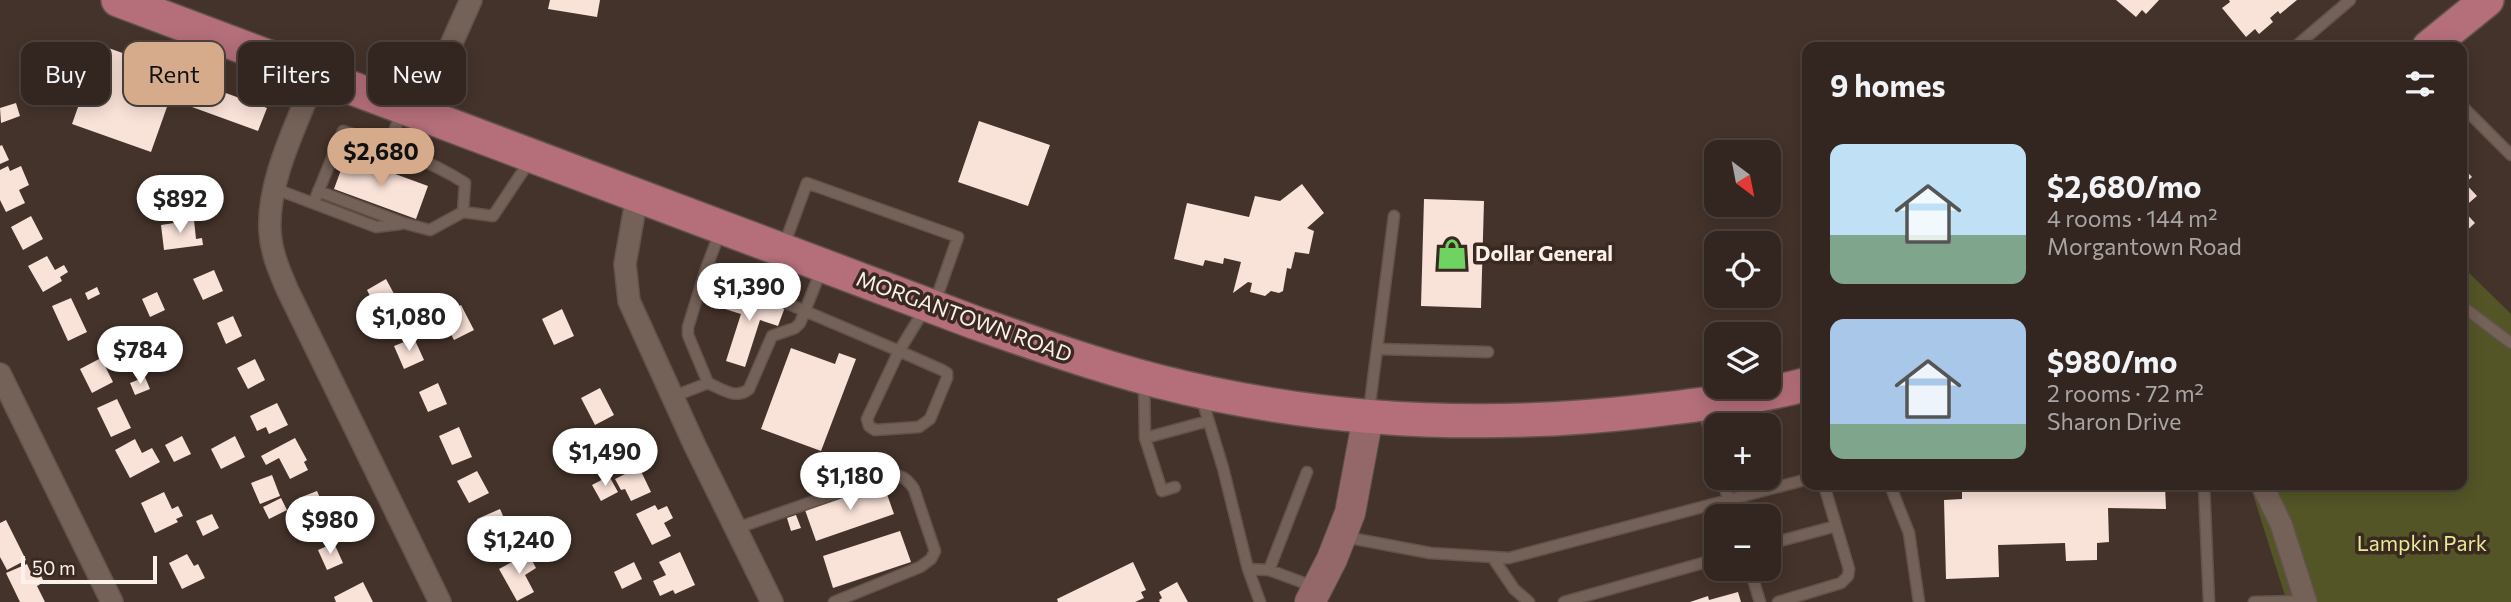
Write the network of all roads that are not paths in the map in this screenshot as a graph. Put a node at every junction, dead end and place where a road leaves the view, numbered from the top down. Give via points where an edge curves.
1 (118, 0) edge
2 (471, 0) edge
3 (2350, 0) edge
4 (2487, 0) edge
5 (154, 6) edge
6 (239, 42) edge
7 (2301, 42) edge
8 (2435, 42) edge
9 (354, 89) edge
10 (305, 105) edge
11 (411, 110) junction
12 (2467, 111) edge
13 (389, 146) junction
14 (2511, 155) edge
15 (533, 156) junction
16 (273, 188) junction
17 (318, 191) junction
18 (637, 196) junction
19 (314, 202) junction
20 (463, 212) junction
21 (1394, 216) dead end
22 (403, 223) junction
23 (722, 227) junction
24 (782, 250) junction
25 (823, 266) junction
26 (706, 269) junction
27 (930, 306) junction
28 (2467, 310) edge
29 (805, 311) junction
30 (2511, 343) edge
31 (1377, 349) junction
32 (900, 351) junction
33 (1489, 352) dead end
34 (0, 374) edge
35 (1144, 377) junction
36 (708, 383) junction
37 (1802, 385) edge
38 (672, 397) junction
39 (1702, 404) junction
40 (1204, 406) junction
41 (1705, 413) edge
42 (1368, 417) junction
43 (1145, 438) junction
44 (1167, 468) dead end
45 (1307, 472) dead end
46 (1156, 473) junction
47 (1802, 481) edge
48 (1175, 487) dead end
49 (1726, 490) edge
50 (1825, 490) edge
51 (1892, 490) edge
52 (2204, 490) edge
53 (2264, 490) edge
54 (1729, 501) junction
55 (1730, 504) edge
56 (1836, 526) junction
57 (737, 528) junction
58 (1342, 536) junction
59 (1781, 541) edge
60 (1493, 558) junction
61 (1704, 563) edge
62 (1248, 569) junction
63 (1269, 570) junction
64 (1754, 581) edge
65 (1314, 595) edge
66 (2306, 601) edge
67 (112, 602) edge
68 (440, 602) edge
69 (772, 602) edge
70 (834, 602) edge
71 (1260, 602) edge
72 (1529, 602) edge
73 (1564, 602) edge
74 (1760, 602) edge
75 (1777, 602) edge
76 (1919, 602) edge
77 (2208, 602) edge
78 (2254, 602) edge
79 (2282, 602) edge

1 - 5 main road, MORGANTOWN ROAD
2 - 11 street
3 - 7 lane
4 - 8 main road
5 - 6 main road, MORGANTOWN ROAD
9 - 11 main road, MORGANTOWN ROAD
10 - 16 street
11 - 13 lane
11 - 15 main road, MORGANTOWN ROAD
12 - 14 lane
13 - 17 lane via 343,131
13 - 20 lane via 465,183
15 - 18 main road, MORGANTOWN ROAD
15 - 20 lane via 493,216
16 - 19 lane
16 - 68 street via 270,232 277,266
17 - 19 lane
17 - 22 lane
18 - 23 main road, MORGANTOWN ROAD
18 - 38 street via 625,264 626,288
19 - 22 lane via 376,227
20 - 22 lane via 430,230
21 - 31 lane
23 - 24 main road, MORGANTOWN ROAD
23 - 26 lane
24 - 25 main road, MORGANTOWN ROAD
24 - 27 lane via 807,183 958,237
25 - 27 main road, MORGANTOWN ROAD
25 - 29 lane
26 - 29 lane
26 - 36 lane via 688,335
27 - 32 lane
27 - 35 main road, MORGANTOWN ROAD
28 - 30 lane
29 - 32 lane
29 - 36 lane via 795,328 772,336 743,394
31 - 33 lane
31 - 42 lane
32 - 32 lane via 867,419 875,430 925,424 947,379 942,370
34 - 67 street
35 - 40 main road, MORGANTOWN ROAD
35 - 43 lane
36 - 38 lane
37 - 39 main road, MORGANTOWN ROAD
38 - 57 street
39 - 41 lane
39 - 42 main road, MORGANTOWN ROAD via 1543,420
40 - 42 main road, MORGANTOWN ROAD via 1250,401
40 - 43 lane
40 - 62 lane via 1211,450
42 - 58 street
43 - 46 lane
44 - 46 lane
45 - 63 lane
46 - 48 lane via 1162,491
47 - 54 lane
49 - 54 lane
50 - 56 lane
51 - 76 lane via 1909,533
52 - 77 lane
53 - 66 street via 2281,524
54 - 55 lane
54 - 60 lane via 1529,554
56 - 59 lane
56 - 75 lane via 1848,576 1841,583
57 - 69 street
57 - 70 lane via 892,474 909,481 935,551 932,559
58 - 60 lane via 1430,554
58 - 65 street
60 - 72 lane
61 - 73 lane
62 - 63 lane
62 - 71 lane
63 - 65 lane
64 - 74 lane
66 - 79 lane
78 - 79 lane

